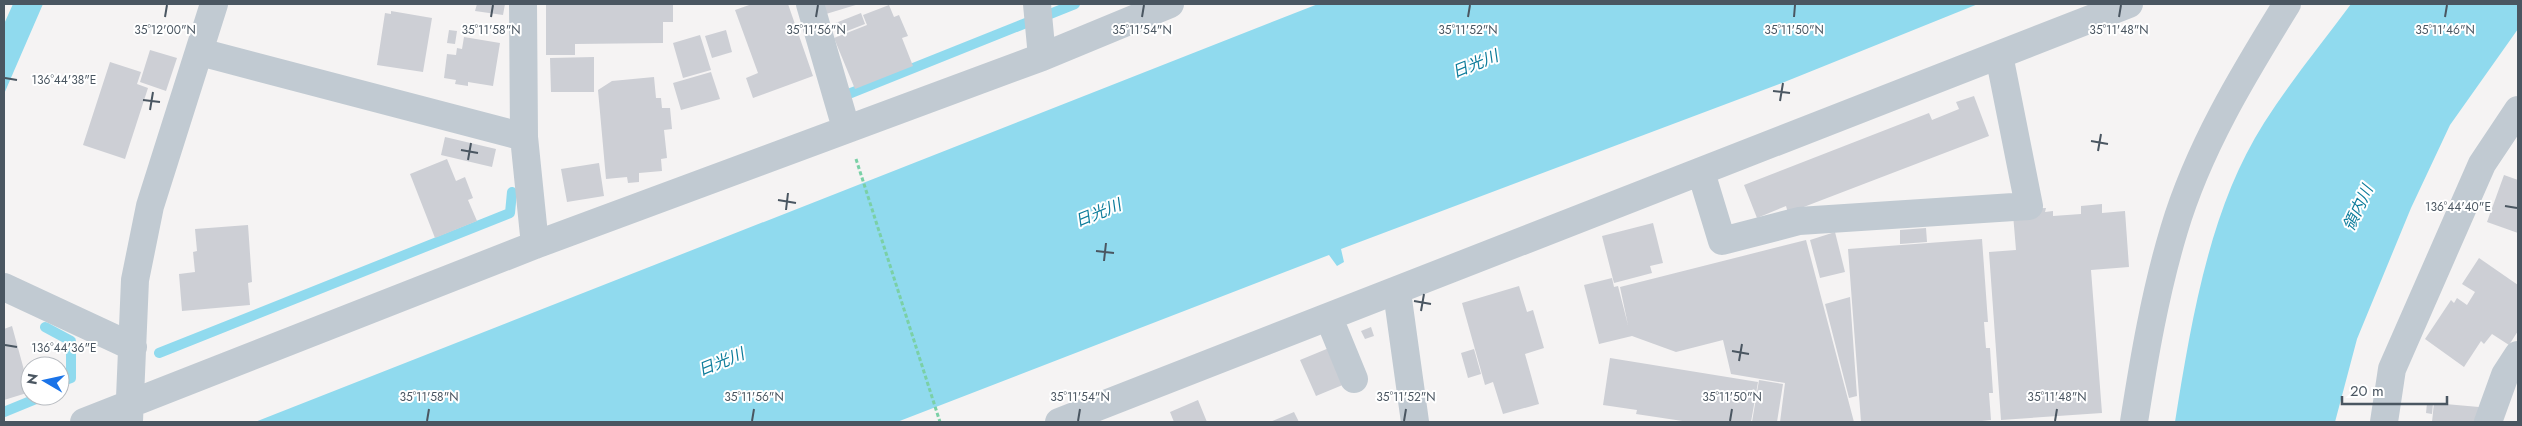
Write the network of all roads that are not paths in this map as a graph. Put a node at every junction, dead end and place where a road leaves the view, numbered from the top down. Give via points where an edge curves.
1 (214, 4) edge
2 (523, 4) edge
3 (810, 4) edge
4 (1036, 4) edge
5 (1170, 4) edge
6 (2129, 4) edge
7 (2287, 4) edge
8 (200, 52) junction
9 (1999, 55) junction
10 (1042, 57) junction
11 (2518, 110) edge
12 (846, 128) junction
13 (524, 137) junction
14 (1701, 172) junction
15 (535, 245) junction
16 (4, 287) edge
17 (1397, 292) junction
18 (1328, 318) junction
19 (133, 347) junction
20 (2518, 355) edge
21 (1354, 379) dead end
22 (129, 415) edge
23 (84, 422) edge
24 (1059, 422) edge
25 (1415, 422) edge
26 (2134, 422) edge
27 (2384, 422) edge
28 (2488, 422) edge

1 - 8 street
2 - 13 street
3 - 12 street
4 - 10 street
5 - 10 street
6 - 9 street
7 - 26 street via 2243,76 2207,146 2174,229 2148,331
8 - 13 street
8 - 19 street via 150,206 135,280
9 - 14 street
9 - 14 street via 2029,206 1799,221 1722,241
10 - 12 street
11 - 27 street via 2482,164 2392,369
12 - 15 street
13 - 15 street
14 - 17 street
15 - 22 street
16 - 19 street
17 - 18 street
17 - 25 street
18 - 21 street
18 - 24 street
19 - 22 street
20 - 28 street via 2504,375
22 - 23 street

